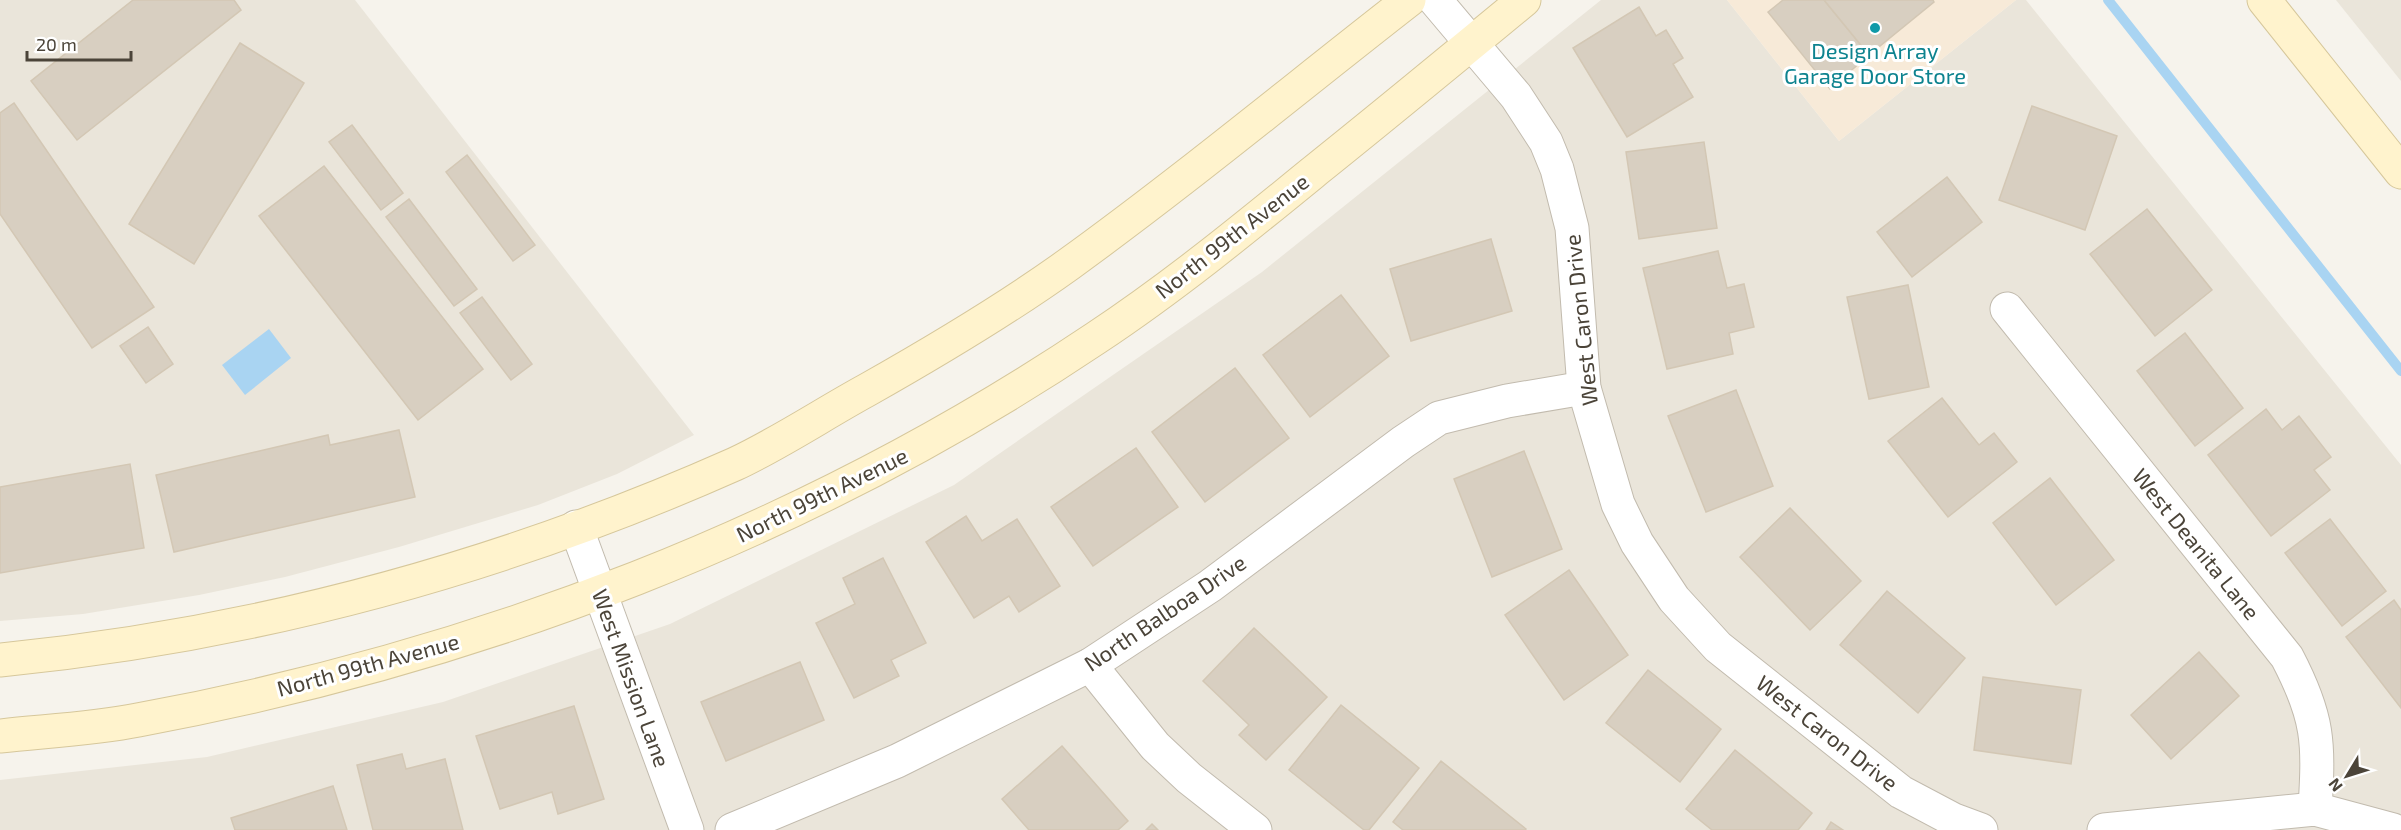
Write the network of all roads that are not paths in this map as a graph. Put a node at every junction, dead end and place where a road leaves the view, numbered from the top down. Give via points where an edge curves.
1 (1409, 0) edge
2 (1435, 0) edge
3 (1524, 0) edge
4 (2264, 0) edge
5 (1470, 44) junction
6 (2401, 172) edge
7 (2007, 309) dead end
8 (1584, 388) junction
9 (576, 527) junction
10 (600, 593) junction
11 (0, 660) edge
12 (1090, 665) junction
13 (0, 736) edge
14 (2315, 809) junction
15 (687, 830) edge
16 (732, 830) edge
17 (1256, 830) edge
18 (1981, 830) edge
19 (2104, 830) edge
20 (2393, 830) edge

1 - 9 main road via 1067,265 932,353 738,463
2 - 5 street, West Caron Drive
3 - 5 main road, North 99th Avenue
4 - 6 main road
5 - 8 street, West Caron Drive via 1516,96 1546,142 1557,168 1572,228
5 - 10 main road, North 99th Avenue via 1220,248 1097,337 982,410 768,523
7 - 14 street, West Deanita Lane via 2287,657 2304,689 2315,723
8 - 12 street, North Balboa Drive via 1439,418 1210,586
8 - 18 street, West Caron Drive via 1618,504 1637,543 1674,599 1718,647 1902,792
9 - 10 street, West Mission Lane
9 - 11 main road via 497,557 319,607 133,645
10 - 13 main road, North 99th Avenue via 342,677 134,721
10 - 15 street, West Mission Lane
12 - 16 street, North Balboa Drive via 897,761
12 - 17 street via 1155,746
14 - 19 street
14 - 20 street

